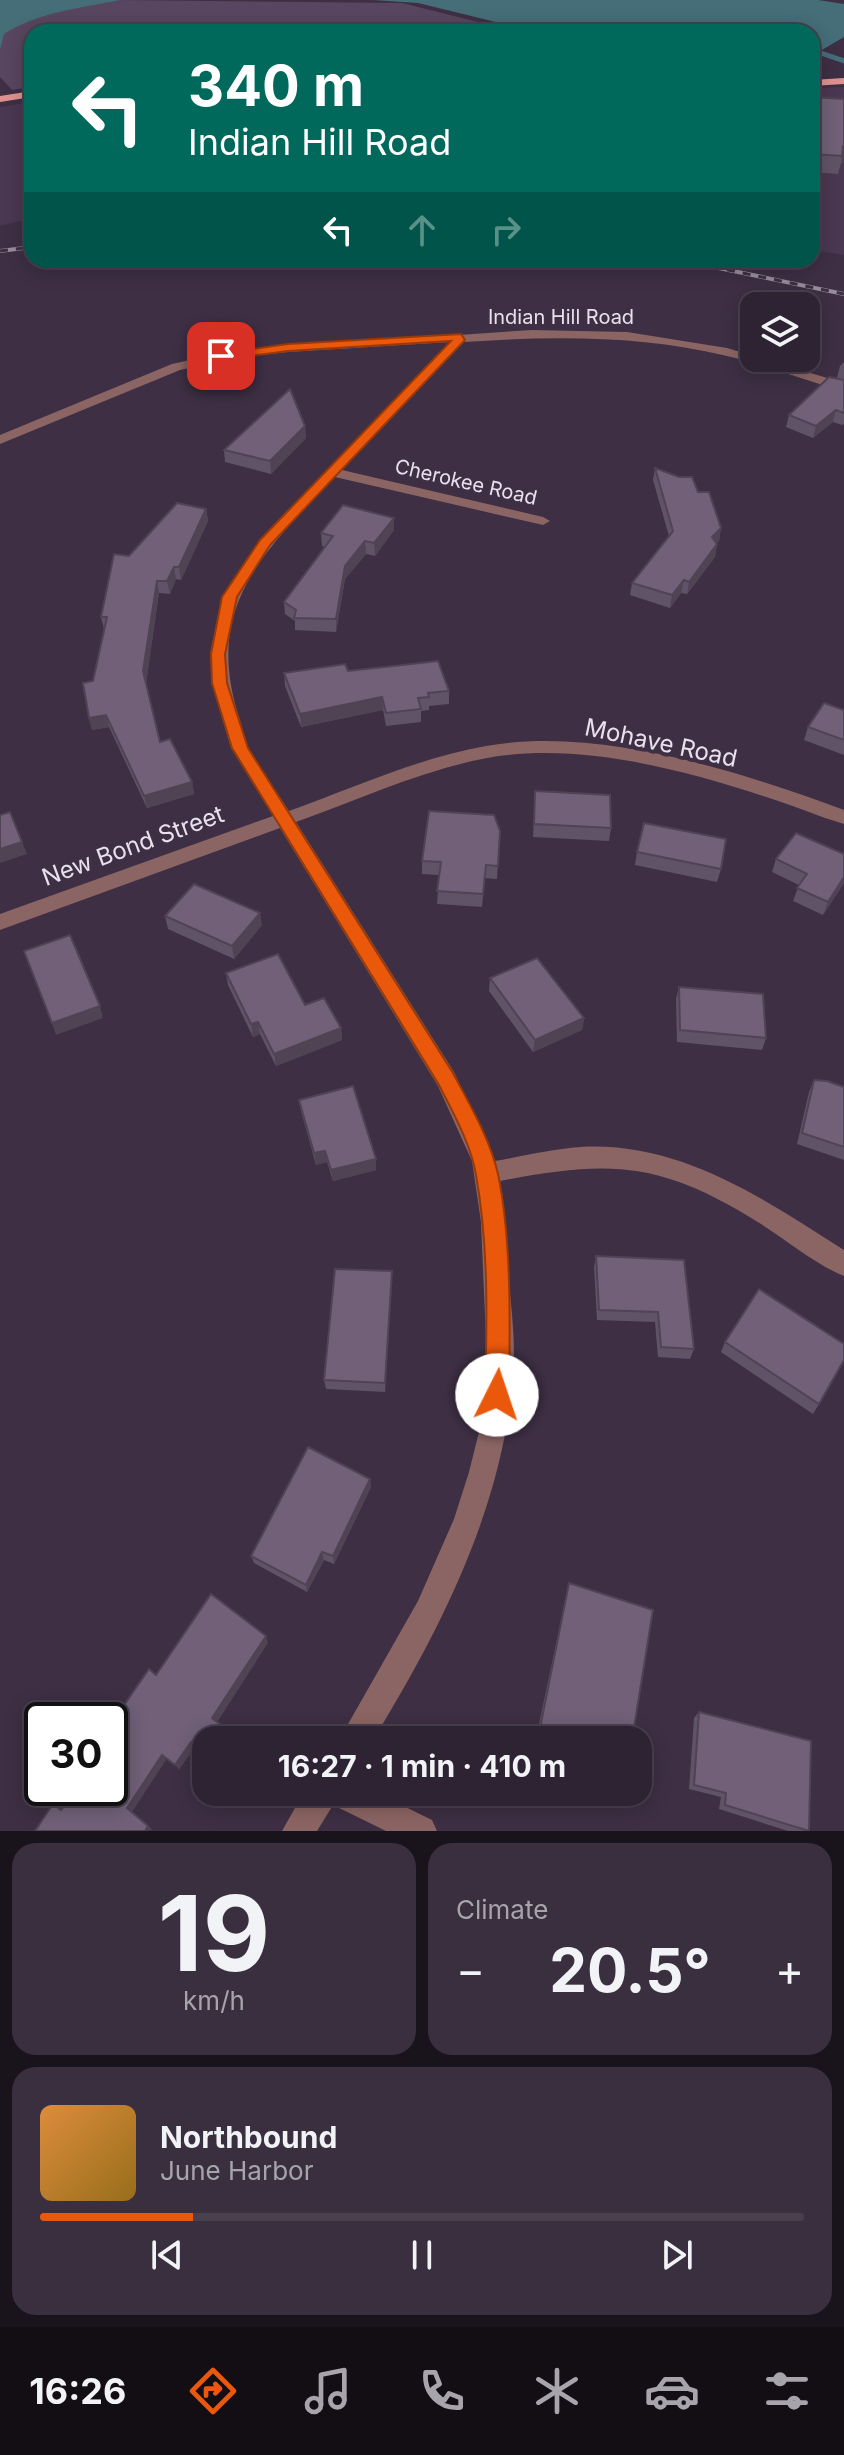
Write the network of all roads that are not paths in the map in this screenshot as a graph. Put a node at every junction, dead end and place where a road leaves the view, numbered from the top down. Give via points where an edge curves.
1 (844, 81) edge
2 (820, 82) edge
3 (24, 95) edge
4 (0, 99) edge
5 (461, 338) junction
6 (844, 387) edge
7 (0, 440) edge
8 (333, 472) junction
9 (543, 521) dead end
10 (844, 817) edge
11 (283, 819) junction
12 (0, 922) edge
13 (487, 1173) junction
14 (844, 1264) edge
15 (364, 1726) edge
16 (314, 1806) edge
17 (369, 1806) edge
18 (298, 1831) edge
19 (421, 1831) edge

1 - 2 main road
3 - 4 main road
5 - 6 street, Indian Hill Road via 578,333 653,339 751,358
5 - 7 street, Indian Hill Road via 288,348 192,362
5 - 8 street
8 - 9 street, Cherokee Road
8 - 11 street via 244,570 222,624 219,669 227,715 240,748
10 - 11 street, Mohave Road via 654,762 541,747 458,758
11 - 12 street, New Bond Street
11 - 13 street via 446,1079
13 - 14 street via 583,1157 655,1163 724,1188
13 - 15 street via 500,1360 491,1438 469,1514 435,1598
16 - 18 street
17 - 19 street

